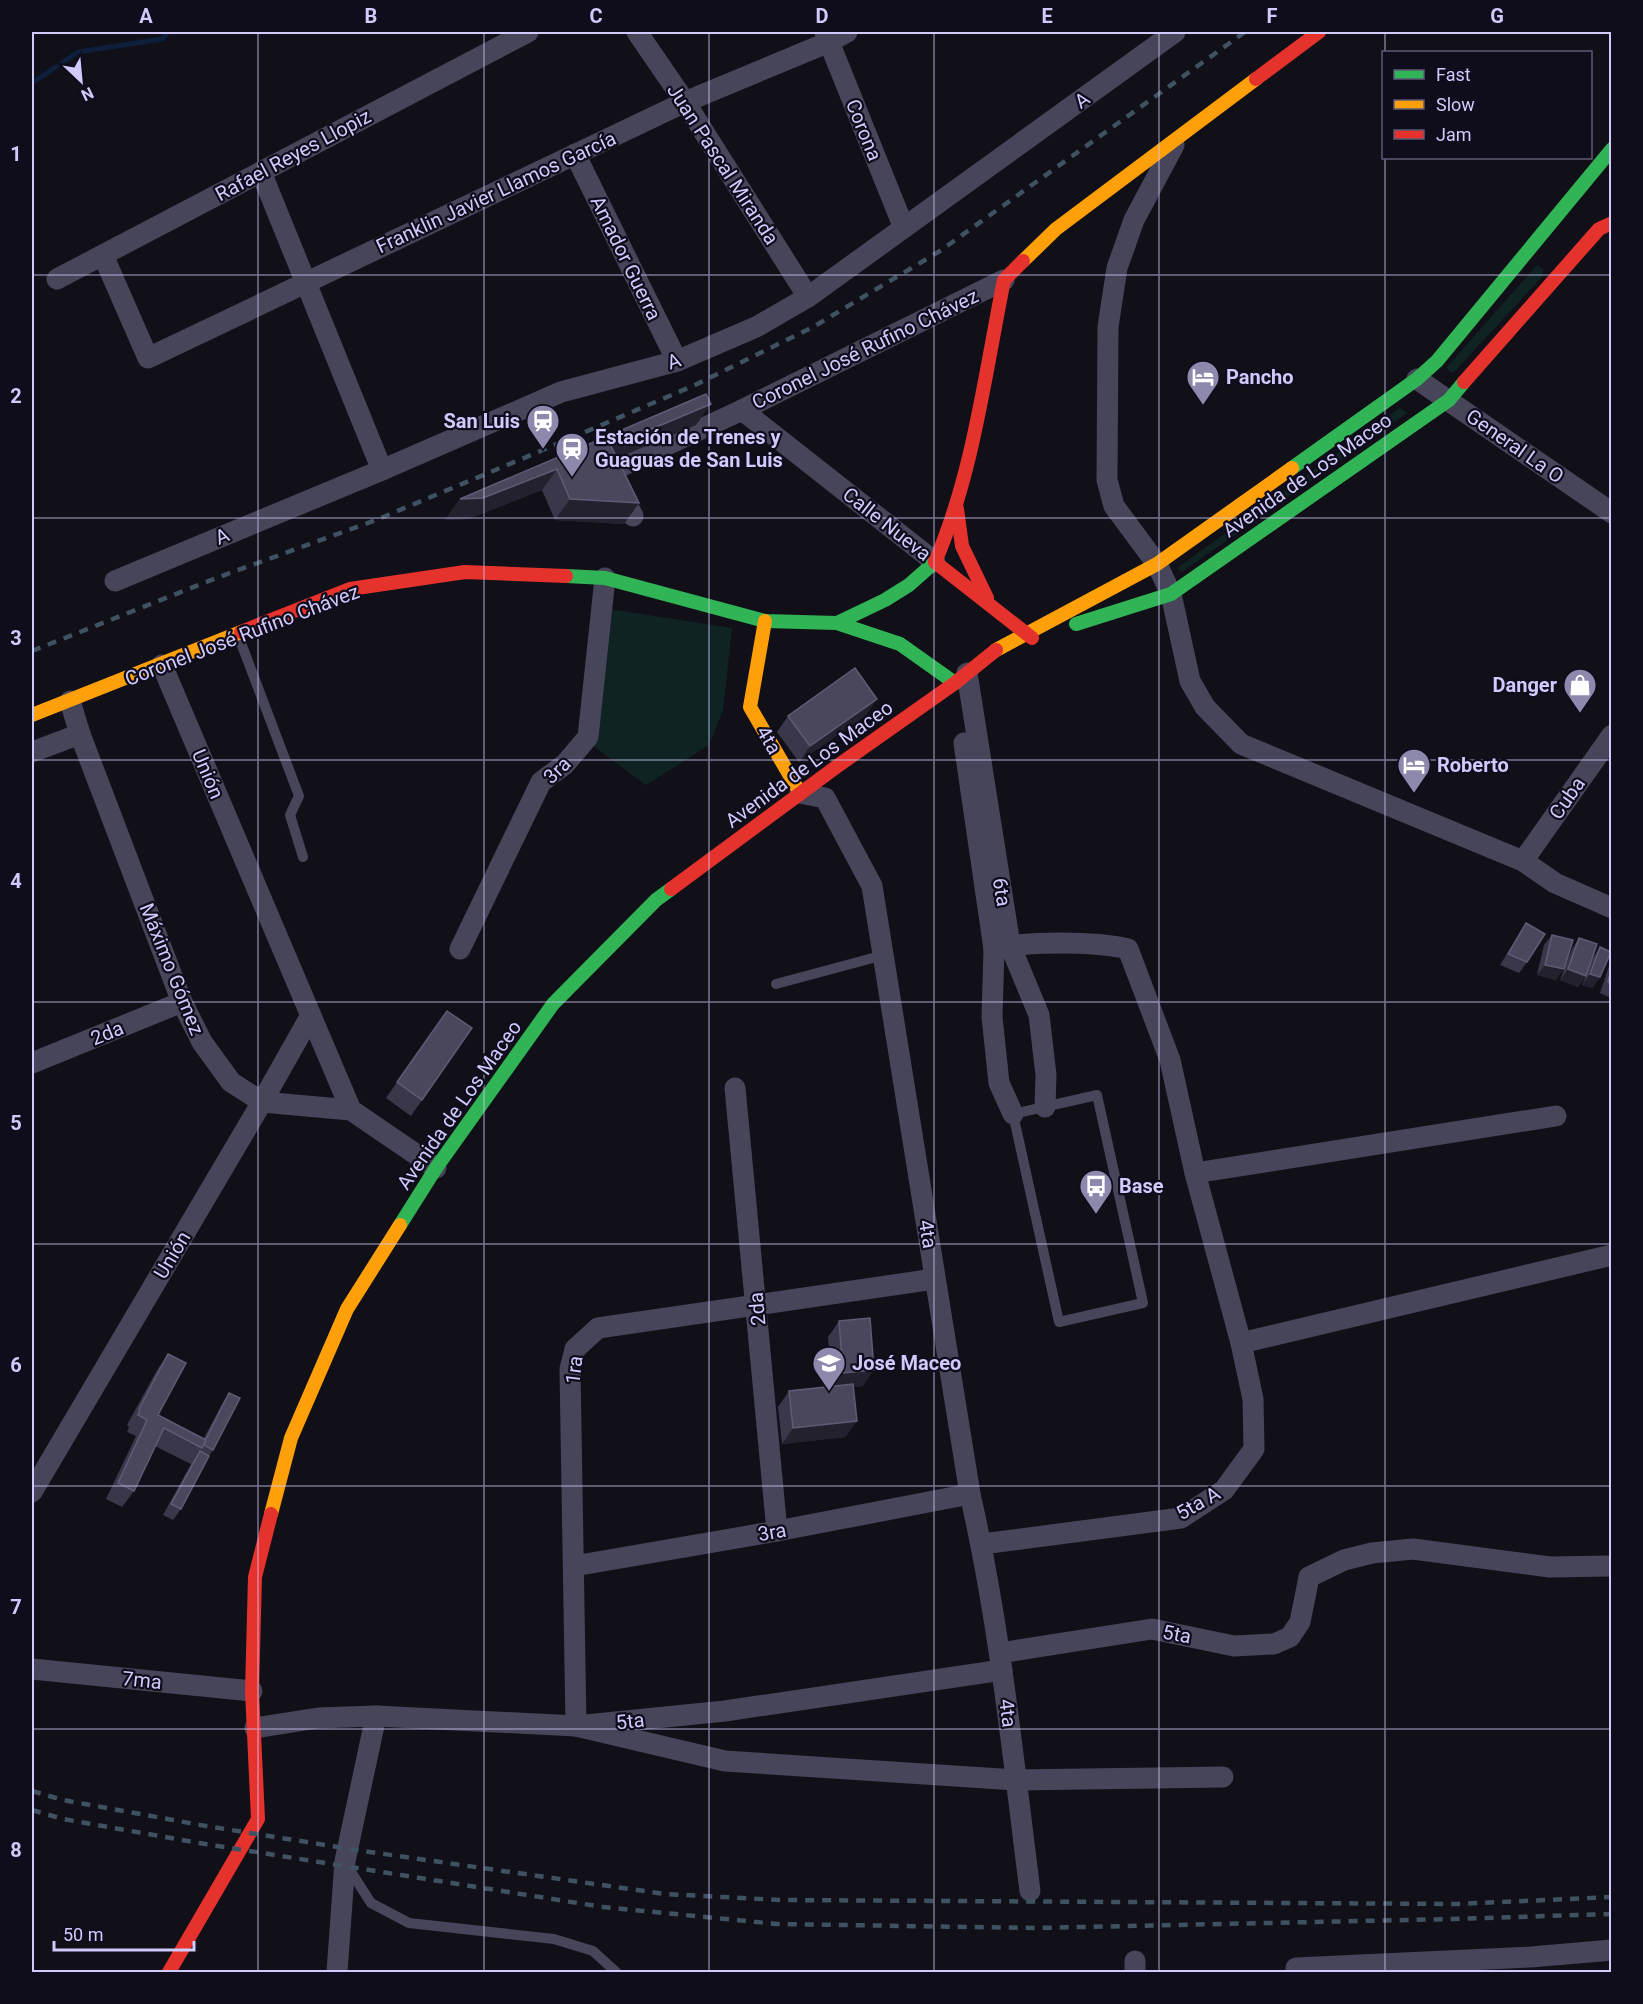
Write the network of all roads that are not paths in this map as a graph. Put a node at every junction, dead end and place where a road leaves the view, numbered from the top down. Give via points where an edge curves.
1 (528, 32) edge
2 (637, 32) edge
3 (1319, 32) edge
4 (1166, 34) edge
5 (834, 35) edge
6 (685, 102) junction
7 (1178, 136) junction
8 (1611, 149) edge
9 (575, 154) junction
10 (261, 172) junction
11 (1605, 226) edge
12 (904, 228) junction
13 (1568, 240) dead end
14 (1547, 247) dead end
15 (103, 255) junction
16 (1527, 255) junction
17 (57, 279) dead end
18 (1004, 280) junction
19 (306, 282) junction
20 (808, 297) junction
21 (677, 361) junction
22 (1417, 379) junction
23 (1449, 400) junction
24 (742, 410) junction
25 (382, 470) junction
26 (957, 501) junction
27 (1611, 513) edge
28 (633, 516) edge
29 (935, 562) junction
30 (1157, 564) junction
31 (605, 578) junction
32 (115, 581) dead end
33 (1171, 594) junction
34 (993, 609) junction
35 (765, 621) junction
36 (837, 623) junction
37 (238, 634) junction
38 (1028, 636) junction
39 (162, 665) junction
40 (961, 678) junction
41 (70, 701) junction
42 (32, 715) edge
43 (80, 734) junction
44 (1611, 735) edge
45 (32, 752) edge
46 (800, 793) junction
47 (303, 857) dead end
48 (1523, 861) junction
49 (1611, 908) edge
50 (1002, 947) junction
51 (460, 949) dead end
52 (884, 956) junction
53 (776, 984) dead end
54 (182, 1002) junction
55 (310, 1017) junction
56 (34, 1057) edge
57 (735, 1088) dead end
58 (262, 1102) junction
59 (1045, 1107) junction
60 (351, 1110) junction
61 (1012, 1114) junction
62 (1556, 1116) dead end
63 (436, 1168) junction
64 (1195, 1173) junction
65 (1611, 1255) edge
66 (934, 1279) junction
67 (757, 1305) junction
68 (1241, 1343) junction
69 (32, 1492) edge
70 (970, 1494) junction
71 (777, 1531) junction
72 (982, 1544) junction
73 (574, 1566) junction
74 (1611, 1566) edge
75 (1001, 1661) junction
76 (32, 1669) edge
77 (252, 1691) junction
78 (376, 1716) junction
79 (576, 1726) junction
80 (255, 1728) junction
81 (1223, 1777) dead end
82 (1016, 1780) junction
83 (345, 1861) junction
84 (1030, 1891) dead end
85 (1611, 1950) edge
86 (169, 1972) edge
87 (337, 1972) edge
88 (616, 1972) edge
89 (1297, 1972) edge

1 - 10 street, Rafael Reyes Llopiz
2 - 6 street, Juan Pascal Miranda
3 - 7 street, Coronel José Rufino Chávez
4 - 12 street, A
5 - 6 street, Franklin Javier Llamos García
5 - 12 street, Corona
6 - 9 street, Franklin Javier Llamos García
6 - 20 street, Juan Pascal Miranda
7 - 18 street, Coronel José Rufino Chávez via 1056,229
7 - 30 street via 1134,220 1117,268 1108,327 1107,480 1114,506
8 - 16 street, Avenida de Los Maceo
9 - 19 street, Franklin Javier Llamos García
9 - 21 street, Amador Guerra
10 - 15 street, Rafael Reyes Llopiz
10 - 19 street
11 - 13 street
11 - 23 street, Avenida de Los Maceo
12 - 20 street, A
14 - 16 street
15 - 17 street, Rafael Reyes Llopiz
15 - 19 street, Franklin Javier Llamos García via 148,358
16 - 22 street, Avenida de Los Maceo via 1437,361
18 - 24 street, Coronel José Rufino Chávez
18 - 26 street, Coronel José Rufino Chávez
19 - 25 street
20 - 21 street, A via 756,327
21 - 25 street, A via 561,392
22 - 23 street, General La O
22 - 30 street, Avenida de Los Maceo
23 - 27 street, General La O
23 - 33 street, Avenida de Los Maceo
24 - 28 street, Coronel José Rufino Chávez via 609,472
24 - 29 street, Calle Nueva
25 - 32 street, A
26 - 29 street, Coronel José Rufino Chávez
26 - 34 street via 962,551
29 - 34 street, Calle Nueva
29 - 36 street, Coronel José Rufino Chávez via 901,590
30 - 33 street
30 - 38 street, Avenida de Los Maceo
31 - 35 street, Coronel José Rufino Chávez
31 - 37 street, Coronel José Rufino Chávez via 465,572 350,589
31 - 51 street, 3ra via 588,737 565,764 542,782
33 - 38 street, Avenida de Los Maceo
33 - 48 street via 1190,681 1205,707 1241,744
34 - 38 street, Calle Nueva
35 - 36 street, Coronel José Rufino Chávez
35 - 46 street, 4ta via 750,707
36 - 40 street via 900,644
37 - 39 street, Coronel José Rufino Chávez
37 - 47 lane via 299,796 290,814
38 - 40 street, Avenida de Los Maceo
39 - 41 street, Coronel José Rufino Chávez
39 - 55 street, Unión
40 - 46 street, Avenida de Los Maceo
40 - 50 street, 6ta
41 - 42 street, Coronel José Rufino Chávez
41 - 43 street, Máximo Gómez
43 - 45 street
43 - 54 street, Máximo Gómez
44 - 48 street, Cuba
46 - 52 street, 4ta via 825,798 872,886
46 - 63 street, Avenida de Los Maceo via 656,900 553,1004
48 - 49 street via 1555,883
50 - 59 street, 6ta via 1039,1015 1046,1076
50 - 61 street, 6ta via 992,1017 999,1083
50 - 64 street, 5ta A via 1107,944 1128,950 1170,1060
52 - 53 lane
52 - 66 street, 4ta
54 - 56 street, 2da
54 - 58 street, Máximo Gómez via 202,1042 231,1082
55 - 58 street, Unión
55 - 60 street, Unión
57 - 67 street, 2da
58 - 60 street, Máximo Gómez
58 - 69 street, Unión
59 - 61 lane
59 - 61 lane via 1097,1095 1143,1303 1059,1322
60 - 63 street, Máximo Gómez
62 - 64 street
63 - 77 street, Avenida de Los Maceo via 347,1309 291,1438 255,1577
64 - 68 street, 5ta A
65 - 68 street
66 - 67 street, 1ra
66 - 70 street, 4ta
67 - 71 street, 2da
67 - 73 street, 1ra via 598,1328 575,1349 570,1369
68 - 72 street, 5ta A via 1253,1399 1254,1449 1224,1490 1181,1518
70 - 71 street, 3ra
70 - 72 street, 4ta
71 - 73 street, 3ra
72 - 75 street, 4ta
73 - 79 street, 1ra
74 - 75 street, 5ta via 1550,1567 1413,1549 1372,1553 1344,1560 1309,1577 1300,1622 1290,1637 1274,1644 1234,1646 1152,1629
75 - 79 street, 5ta via 725,1711
75 - 82 street, 4ta
76 - 77 street, 7ma
77 - 80 street, Avenida de Los Maceo
78 - 79 street, 5ta
78 - 80 street, 5ta via 318,1718
78 - 83 street
79 - 82 street via 725,1761
80 - 86 street, Avenida de Los Maceo via 258,1819
81 - 82 street
82 - 84 street, 4ta
83 - 87 street
83 - 88 lane via 371,1903 409,1923 554,1939 593,1951
85 - 89 street via 1296,1968

